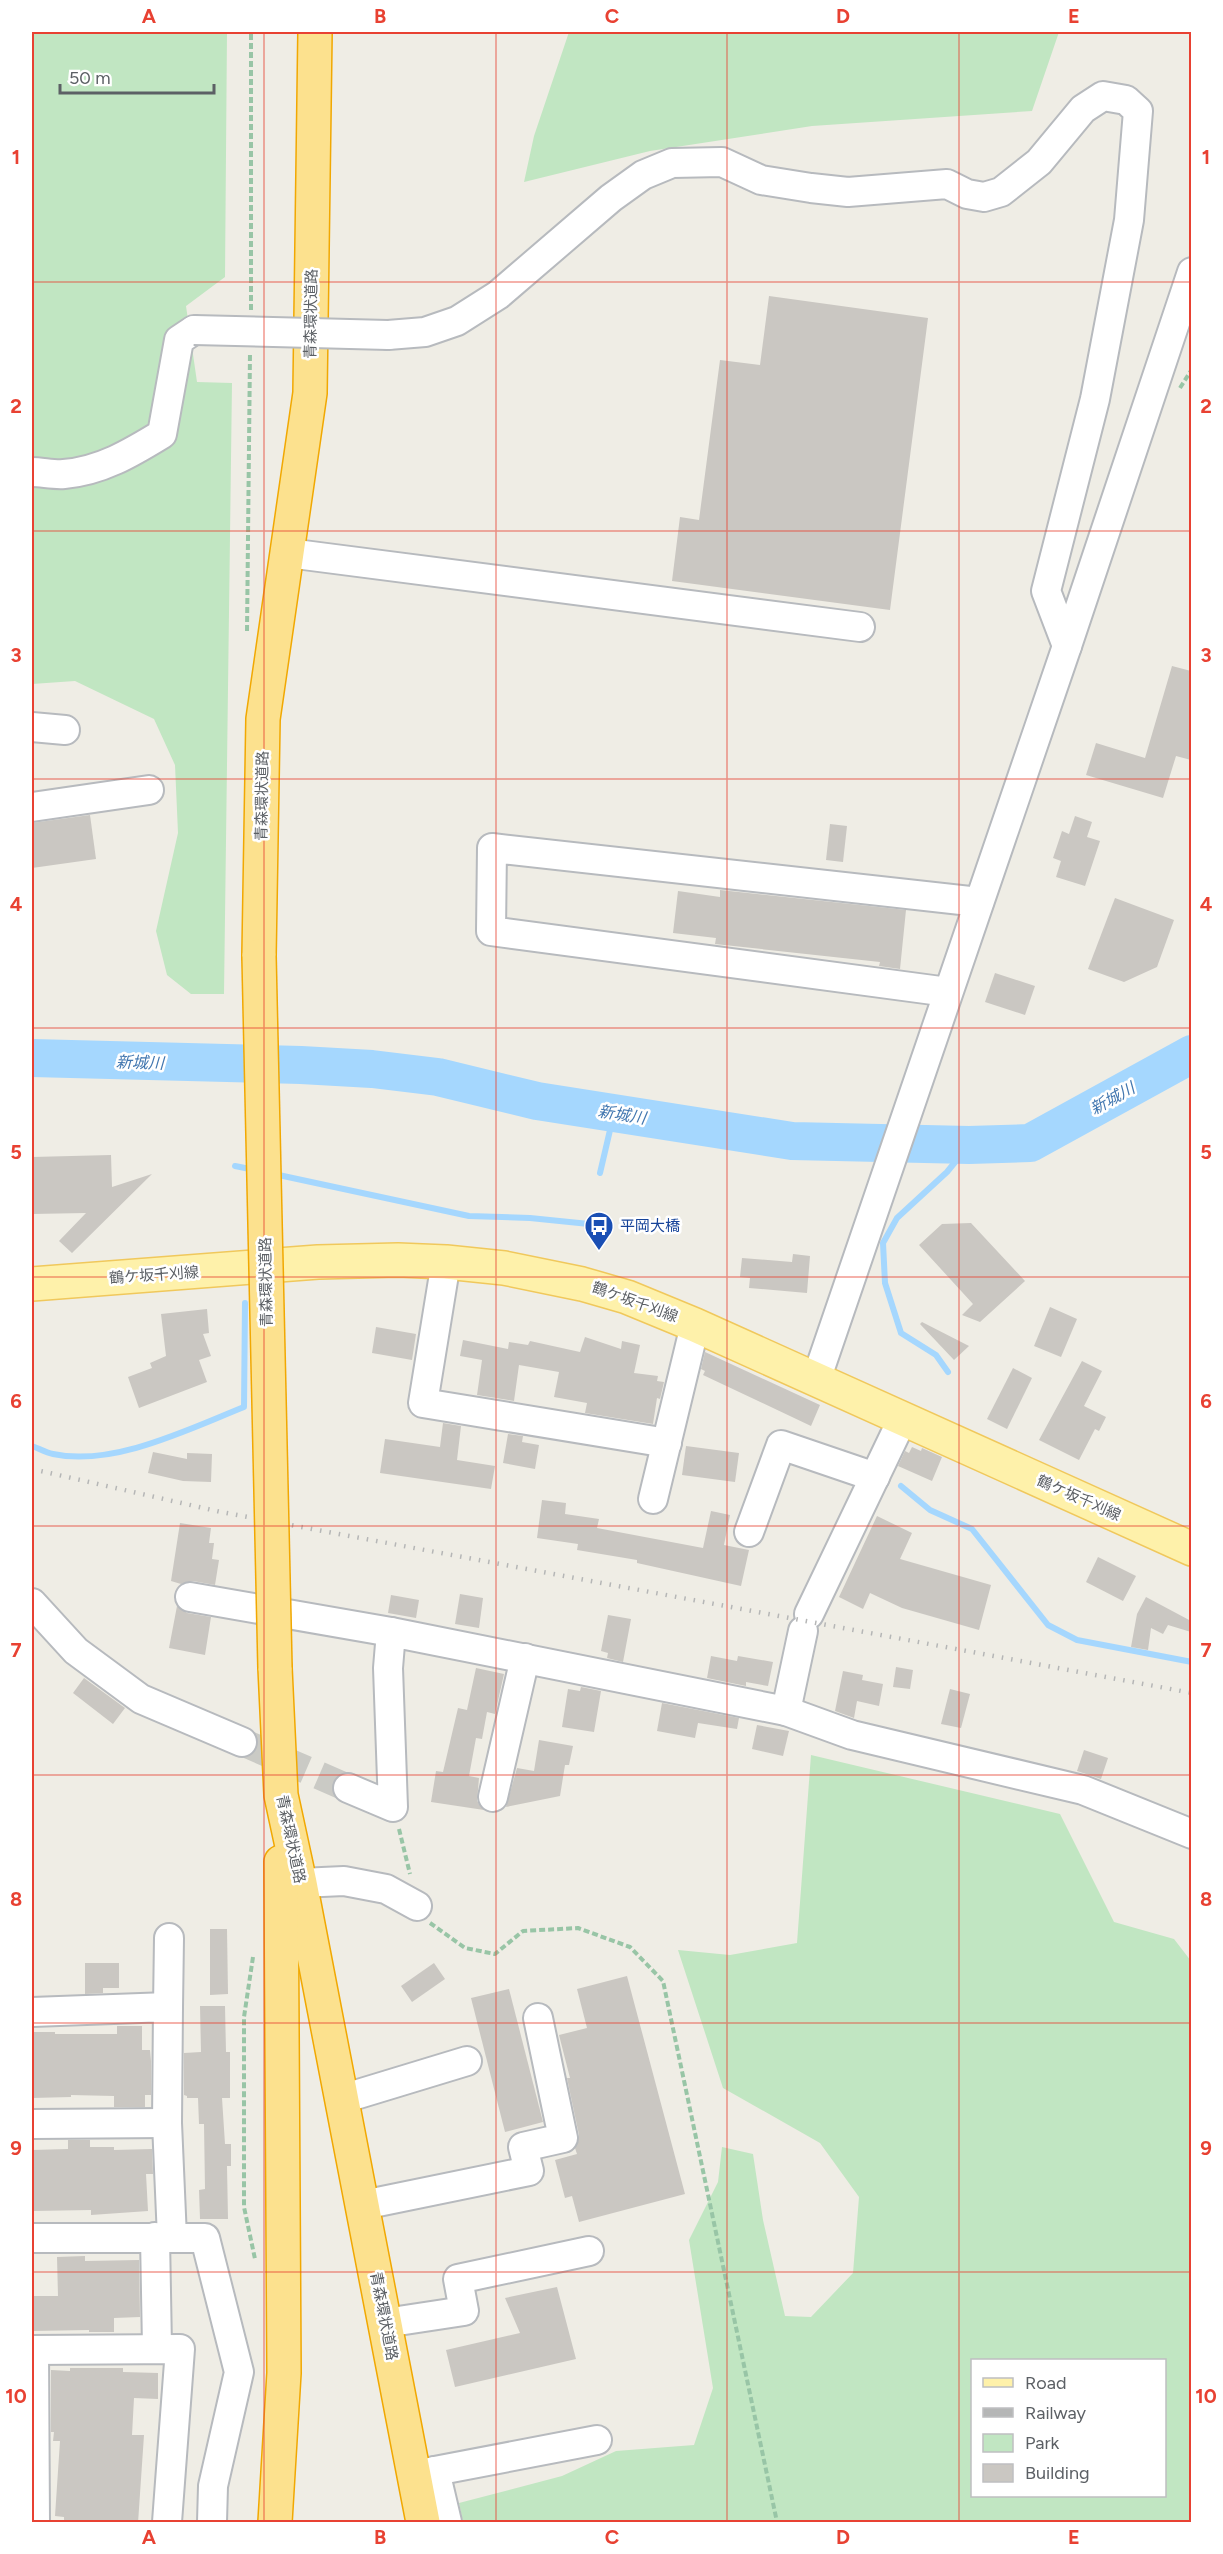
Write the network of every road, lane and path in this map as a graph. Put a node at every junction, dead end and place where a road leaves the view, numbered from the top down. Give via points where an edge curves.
1 (251, 32) edge
2 (315, 32) edge
3 (1191, 272) edge
4 (250, 315) dead end
5 (250, 350) dead end
6 (32, 472) edge
7 (288, 553) junction
8 (860, 627) dead end
9 (247, 636) dead end
10 (1067, 646) junction
11 (32, 727) edge
12 (65, 730) dead end
13 (149, 790) dead end
14 (32, 807) edge
15 (979, 902) junction
16 (948, 992) junction
17 (446, 1262) junction
18 (32, 1284) edge
19 (695, 1325) junction
20 (816, 1380) junction
21 (903, 1418) junction
22 (667, 1443) junction
23 (875, 1477) junction
24 (653, 1499) dead end
25 (749, 1532) dead end
26 (1191, 1549) edge
27 (190, 1597) dead end
28 (32, 1603) edge
29 (391, 1632) junction
30 (525, 1658) junction
31 (786, 1711) junction
32 (242, 1742) tunnel mouth
33 (348, 1788) tunnel mouth
34 (281, 1795) junction
35 (493, 1797) dead end
36 (393, 1807) junction
37 (1191, 1834) edge
38 (300, 1883) junction
39 (417, 1906) junction
40 (169, 1938) dead end
41 (168, 2007) junction
42 (32, 2012) edge
43 (538, 2018) dead end
44 (466, 2061) dead end
45 (342, 2099) junction
46 (167, 2123) junction
47 (32, 2124) edge
48 (363, 2205) junction
49 (164, 2237) junction
50 (32, 2238) edge
51 (589, 2251) dead end
52 (385, 2323) junction
53 (157, 2348) junction
54 (33, 2350) edge
55 (597, 2440) dead end
56 (424, 2473) junction
57 (429, 2521) edge
58 (35, 2523) edge
59 (166, 2523) edge
60 (212, 2523) edge
61 (274, 2523) edge
62 (777, 2523) edge

1 - 4 path
2 - 7 highway, 青森環状道路 via 310,393
3 - 10 street
5 - 9 path
6 - 10 street, bridge via 62,475 94,468 124,457 162,434 179,340 194,330 388,335 425,332 457,321 498,295 642,175 672,163 722,162 761,180 820,189 848,192 947,184 984,197 1001,192 1039,162 1083,109 1103,96 1126,100 1138,111 1129,220 1095,399 1046,591
7 - 8 street
7 - 34 highway, 青森環状道路, bridge via 263,719 259,956
10 - 15 street
11 - 12 street
13 - 14 street
15 - 16 street
15 - 16 street via 492,848 490,931
16 - 20 street
17 - 18 main road, 鶴ケ坂千刈線 via 318,1262
17 - 19 main road, 鶴ケ坂千刈線 via 504,1268 582,1284 627,1297
17 - 22 street via 423,1402
19 - 20 main road, 鶴ケ坂千刈線
19 - 22 street
20 - 21 main road, 鶴ケ坂千刈線
21 - 23 street
21 - 26 main road, 鶴ケ坂千刈線
22 - 24 street
23 - 25 street via 781,1445
23 - 31 street via 806,1622
27 - 29 street
28 - 32 street via 76,1651 141,1699
29 - 30 street
29 - 36 street via 388,1668
30 - 31 street
30 - 35 street
31 - 37 street via 852,1735 1083,1790
33 - 36 street
34 - 38 highway, 青森環状道路
34 - 61 highway via 284,2373
36 - 39 path
38 - 39 street via 344,1881 386,1889
38 - 45 highway, 青森環状道路
39 - 62 path via 419,1915 465,1948 495,1954 523,1931 578,1928 630,1947 663,1981
40 - 41 street
41 - 42 street
41 - 46 street
43 - 48 street via 563,2138 523,2147 529,2171
44 - 45 street
45 - 48 highway, 青森環状道路
46 - 47 street
46 - 49 street
48 - 52 highway, 青森環状道路
49 - 50 street
49 - 53 street
49 - 60 street via 205,2238 239,2372 213,2486
51 - 52 street via 458,2279 464,2311
52 - 56 highway, 青森環状道路
53 - 54 street
53 - 59 street via 180,2349
54 - 58 street
55 - 56 street
56 - 57 highway, 青森環状道路

